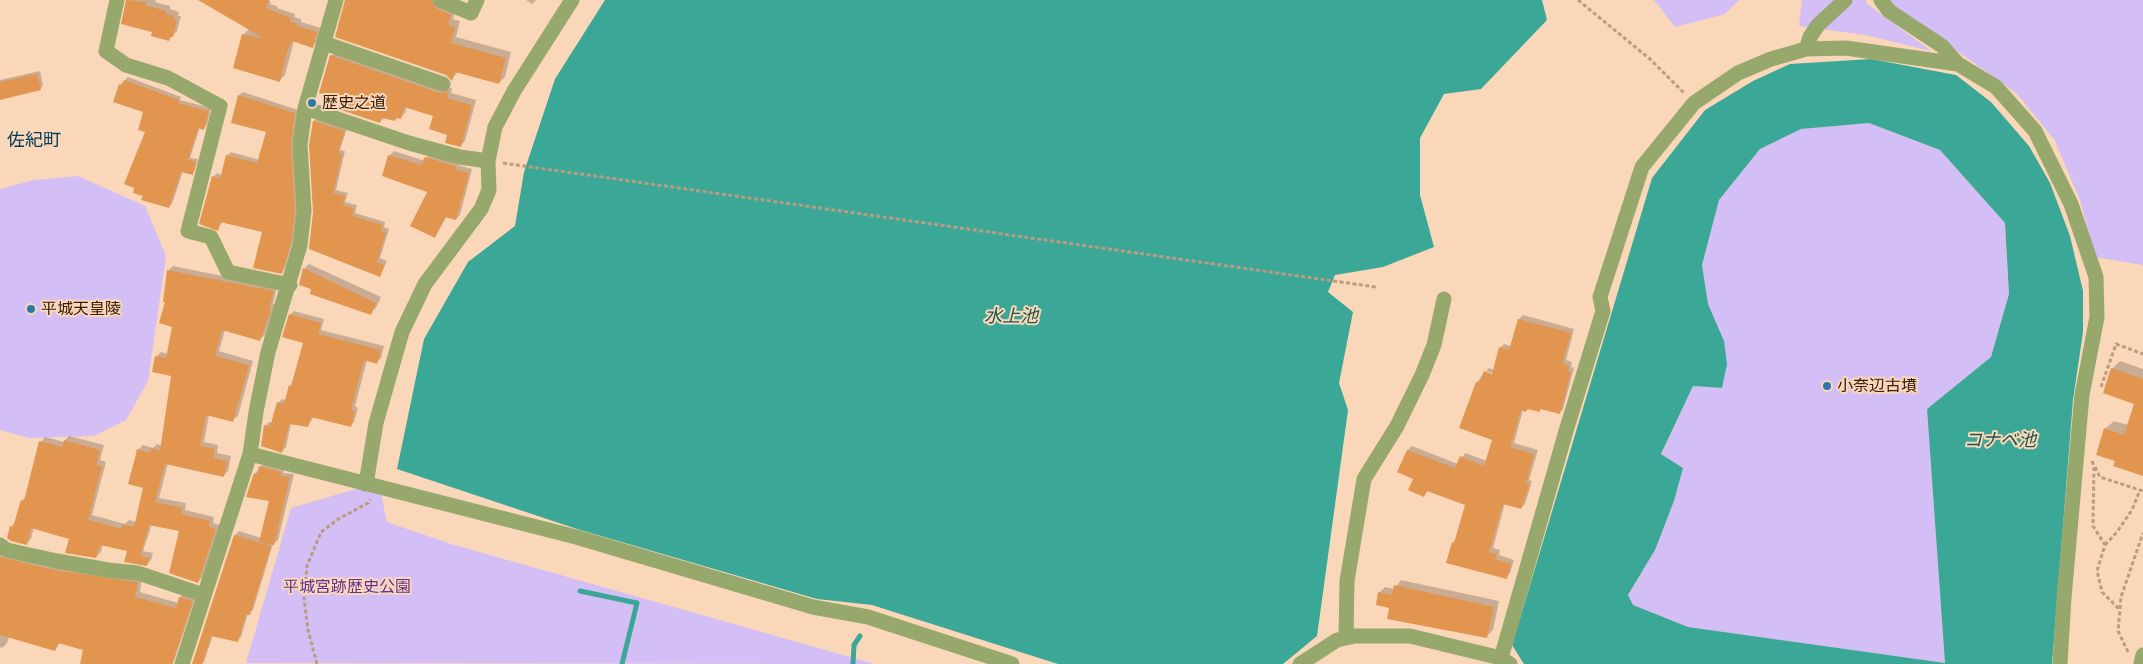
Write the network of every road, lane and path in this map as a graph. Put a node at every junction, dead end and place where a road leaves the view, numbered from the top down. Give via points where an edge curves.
1 (117, 0) edge
2 (336, 0) edge
3 (440, 0) edge
4 (477, 0) edge
5 (572, 0) edge
6 (1578, 0) edge
7 (1845, 0) edge
8 (1881, 0) edge
9 (324, 43) junction
10 (1806, 48) junction
11 (1958, 64) junction
12 (443, 84) dead end
13 (1694, 103) junction
14 (305, 108) junction
15 (488, 161) junction
16 (290, 285) junction
17 (1376, 287) dead end
18 (1444, 299) dead end
19 (2143, 354) edge
20 (2099, 393) dead end
21 (2089, 453) dead end
22 (250, 454) junction
23 (2094, 466) junction
24 (371, 485) junction
25 (2141, 490) edge
26 (2143, 533) edge
27 (0, 545) edge
28 (2105, 545) junction
29 (204, 595) junction
30 (2120, 610) junction
31 (1346, 638) junction
32 (2138, 658) edge
33 (1506, 661) edge
34 (182, 664) edge
35 (317, 664) edge
36 (1012, 664) edge
37 (1300, 664) edge
38 (2060, 664) edge

1 - 16 street via 106,51 126,65 168,78 220,106 188,230 211,237 228,272
2 - 9 street
3 - 4 street via 471,13
5 - 15 street via 495,127
6 - 13 path via 1652,60
7 - 10 street via 1818,25
8 - 11 street via 1890,11 1942,46
9 - 12 street
9 - 14 street
10 - 11 street via 1846,48
10 - 13 street via 1738,74
11 - 38 street via 1996,87 2035,131 2071,204 2096,277 2097,317 2082,395
13 - 33 street via 1642,167 1600,297 1603,311 1566,431
14 - 15 street via 409,143
14 - 16 street via 300,145 303,226
15 - 17 path
15 - 24 street via 489,190 481,209 425,284 402,332 376,423
16 - 22 street via 268,352
18 - 31 street via 1434,345 1422,374 1397,426 1364,479 1347,581
19 - 20 path via 2116,344
21 - 23 path
22 - 24 street
22 - 29 street
23 - 25 path via 2100,477
23 - 28 path via 2093,526
24 - 35 path via 368,503 321,532 307,566 304,598
24 - 36 street via 576,537 813,607 868,617
25 - 28 path via 2118,532
26 - 30 path via 2121,597
27 - 29 street via 7,550 57,561 138,573
28 - 30 path via 2097,571 2102,592
29 - 34 street
30 - 32 path via 2118,631
31 - 33 street via 1410,636
31 - 37 street via 1337,640

